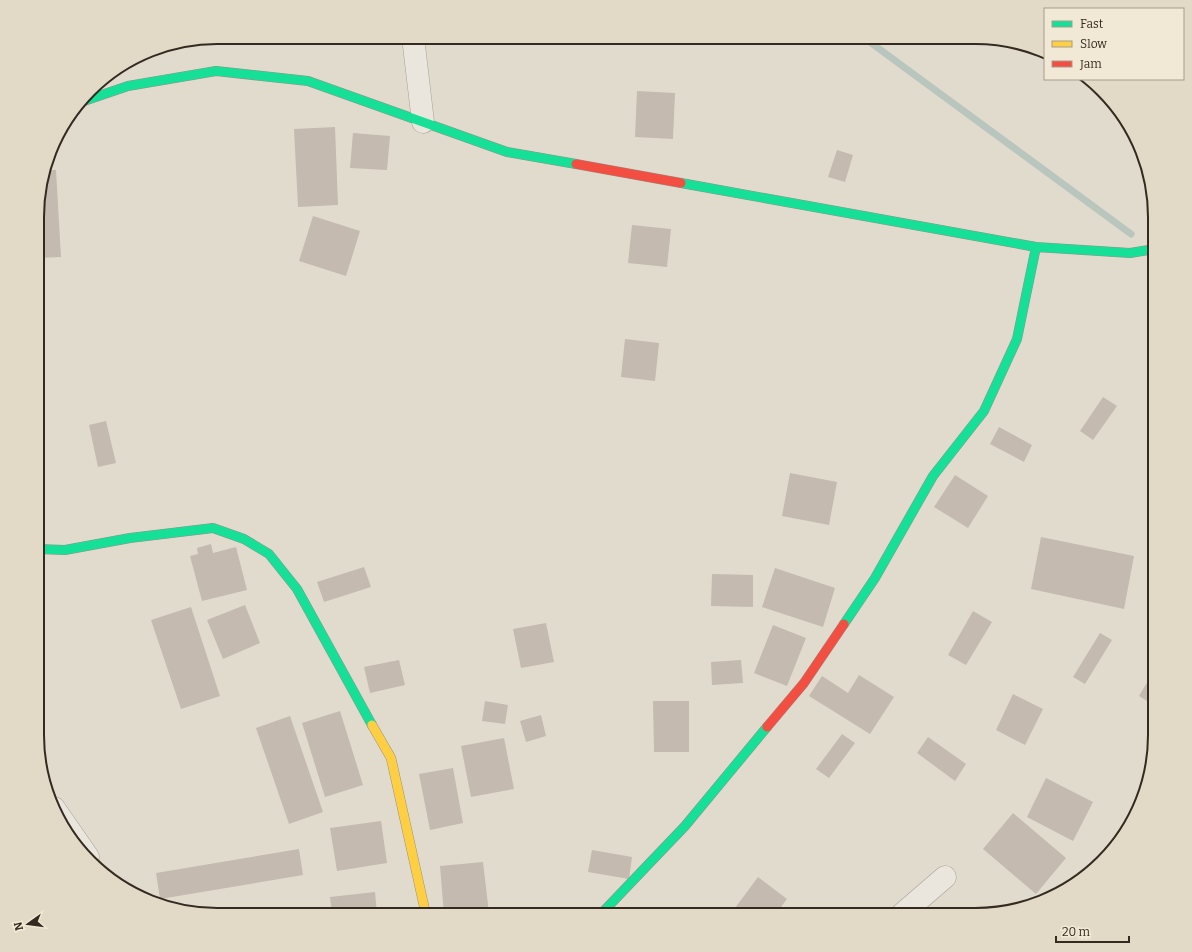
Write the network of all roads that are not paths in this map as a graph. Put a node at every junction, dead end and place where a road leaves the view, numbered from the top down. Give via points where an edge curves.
1 (414, 44) edge
2 (92, 98) edge
3 (423, 122) junction
4 (1036, 247) junction
5 (1148, 250) edge
6 (44, 549) edge
7 (944, 877) dead end
8 (424, 908) edge
9 (607, 908) edge
10 (909, 908) edge

1 - 3 street
2 - 3 street via 128,86 216,71 308,82
3 - 4 street via 507,152
4 - 5 street via 1130,253
4 - 9 street via 1017,339 984,411 933,476 876,578 799,689 686,826
6 - 8 street via 65,550 130,538 213,528 244,539 269,554 297,589 391,758
7 - 10 street

